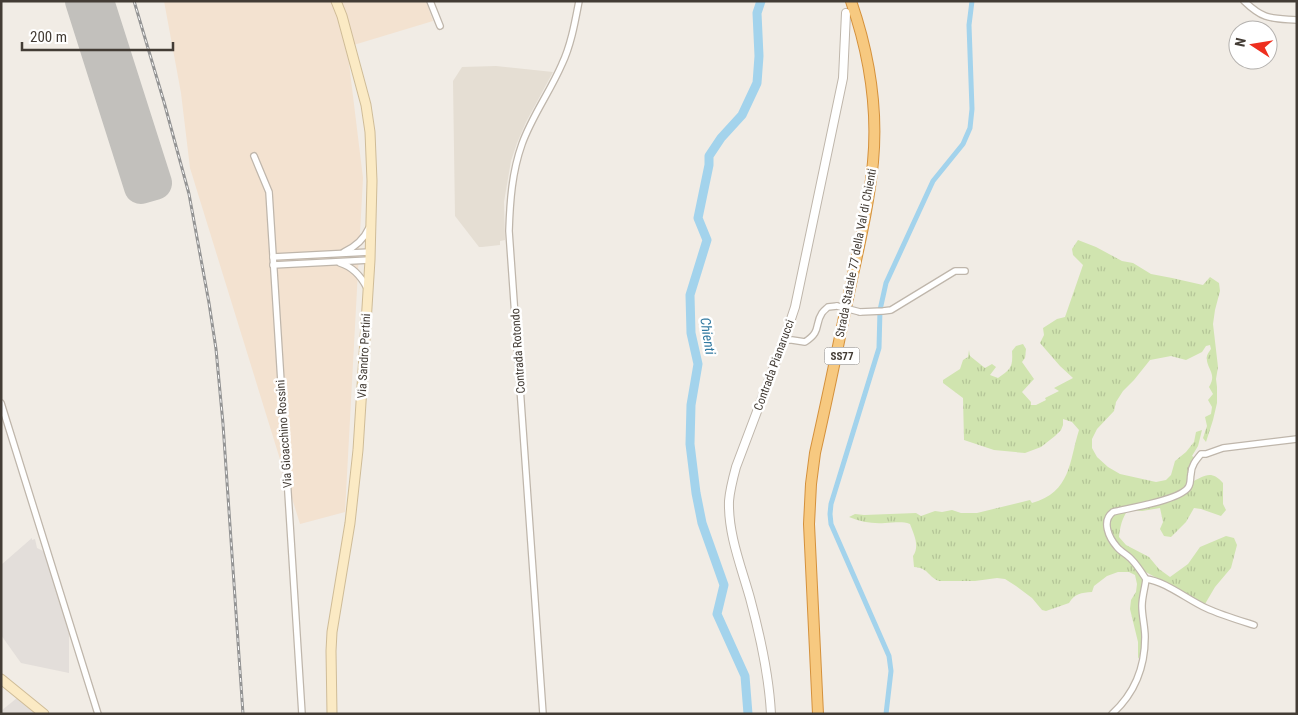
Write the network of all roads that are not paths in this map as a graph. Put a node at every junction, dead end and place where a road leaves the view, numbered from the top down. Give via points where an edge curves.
1 (337, 1) edge
2 (430, 1) edge
3 (579, 1) edge
4 (851, 1) edge
5 (858, 1) edge
6 (1244, 1) edge
7 (846, 13) dead end
8 (1297, 20) edge
9 (440, 26) dead end
10 (254, 156) dead end
11 (371, 219) junction
12 (340, 254) junction
13 (310, 255) junction
14 (370, 256) junction
15 (273, 257) junction
16 (338, 262) junction
17 (310, 263) junction
18 (274, 265) junction
19 (965, 271) dead end
20 (368, 290) junction
21 (784, 340) junction
22 (1, 403) edge
23 (1297, 439) edge
24 (1146, 579) junction
25 (1254, 625) dead end
26 (1, 679) edge
27 (44, 714) edge
28 (98, 714) edge
29 (302, 714) edge
30 (332, 714) edge
31 (543, 714) edge
32 (771, 714) edge
33 (818, 714) edge
34 (824, 714) edge
35 (1112, 714) edge

1 - 11 main road, Via Sandro Pertini via 369,123
2 - 9 street
3 - 31 street, Contrada Rotondo via 562,64 522,142 510,200 509,231
4 - 33 highway, Strada Statale 77 della Val di Chienti / SS77 via 863,39 872,90 873,161 811,484 809,538
5 - 34 highway, Strada Statale 77 della Val di Chienti / SS77 via 872,50 878,88 879,161 869,227 817,485 815,537
6 - 8 street via 1264,16
7 - 21 street, Contrada Pianarucci via 843,78 795,307
10 - 15 street, Via Gioacchino Rossini via 269,192
11 - 12 street via 360,241
11 - 14 main road, Via Sandro Pertini
12 - 13 street
12 - 14 street
13 - 15 street
13 - 17 street
14 - 16 street
14 - 20 main road, Via Sandro Pertini
15 - 18 street, Via Gioacchino Rossini
16 - 17 street
16 - 20 street via 352,269
17 - 18 street
18 - 29 street, Via Gioacchino Rossini
19 - 21 street, bridge via 956,271 891,310 860,312 828,307 811,338 805,342
20 - 30 main road, Via Sandro Pertini via 355,490 332,632
21 - 32 street, Contrada Pianarucci via 736,467 729,502 735,548 762,646
22 - 28 street
23 - 24 street via 1223,448 1201,454 1194,462 1186,490 1171,499 1108,515 1106,525 1113,542
24 - 25 street via 1156,581 1219,614
24 - 35 street via 1141,668 1132,689
26 - 27 main road

